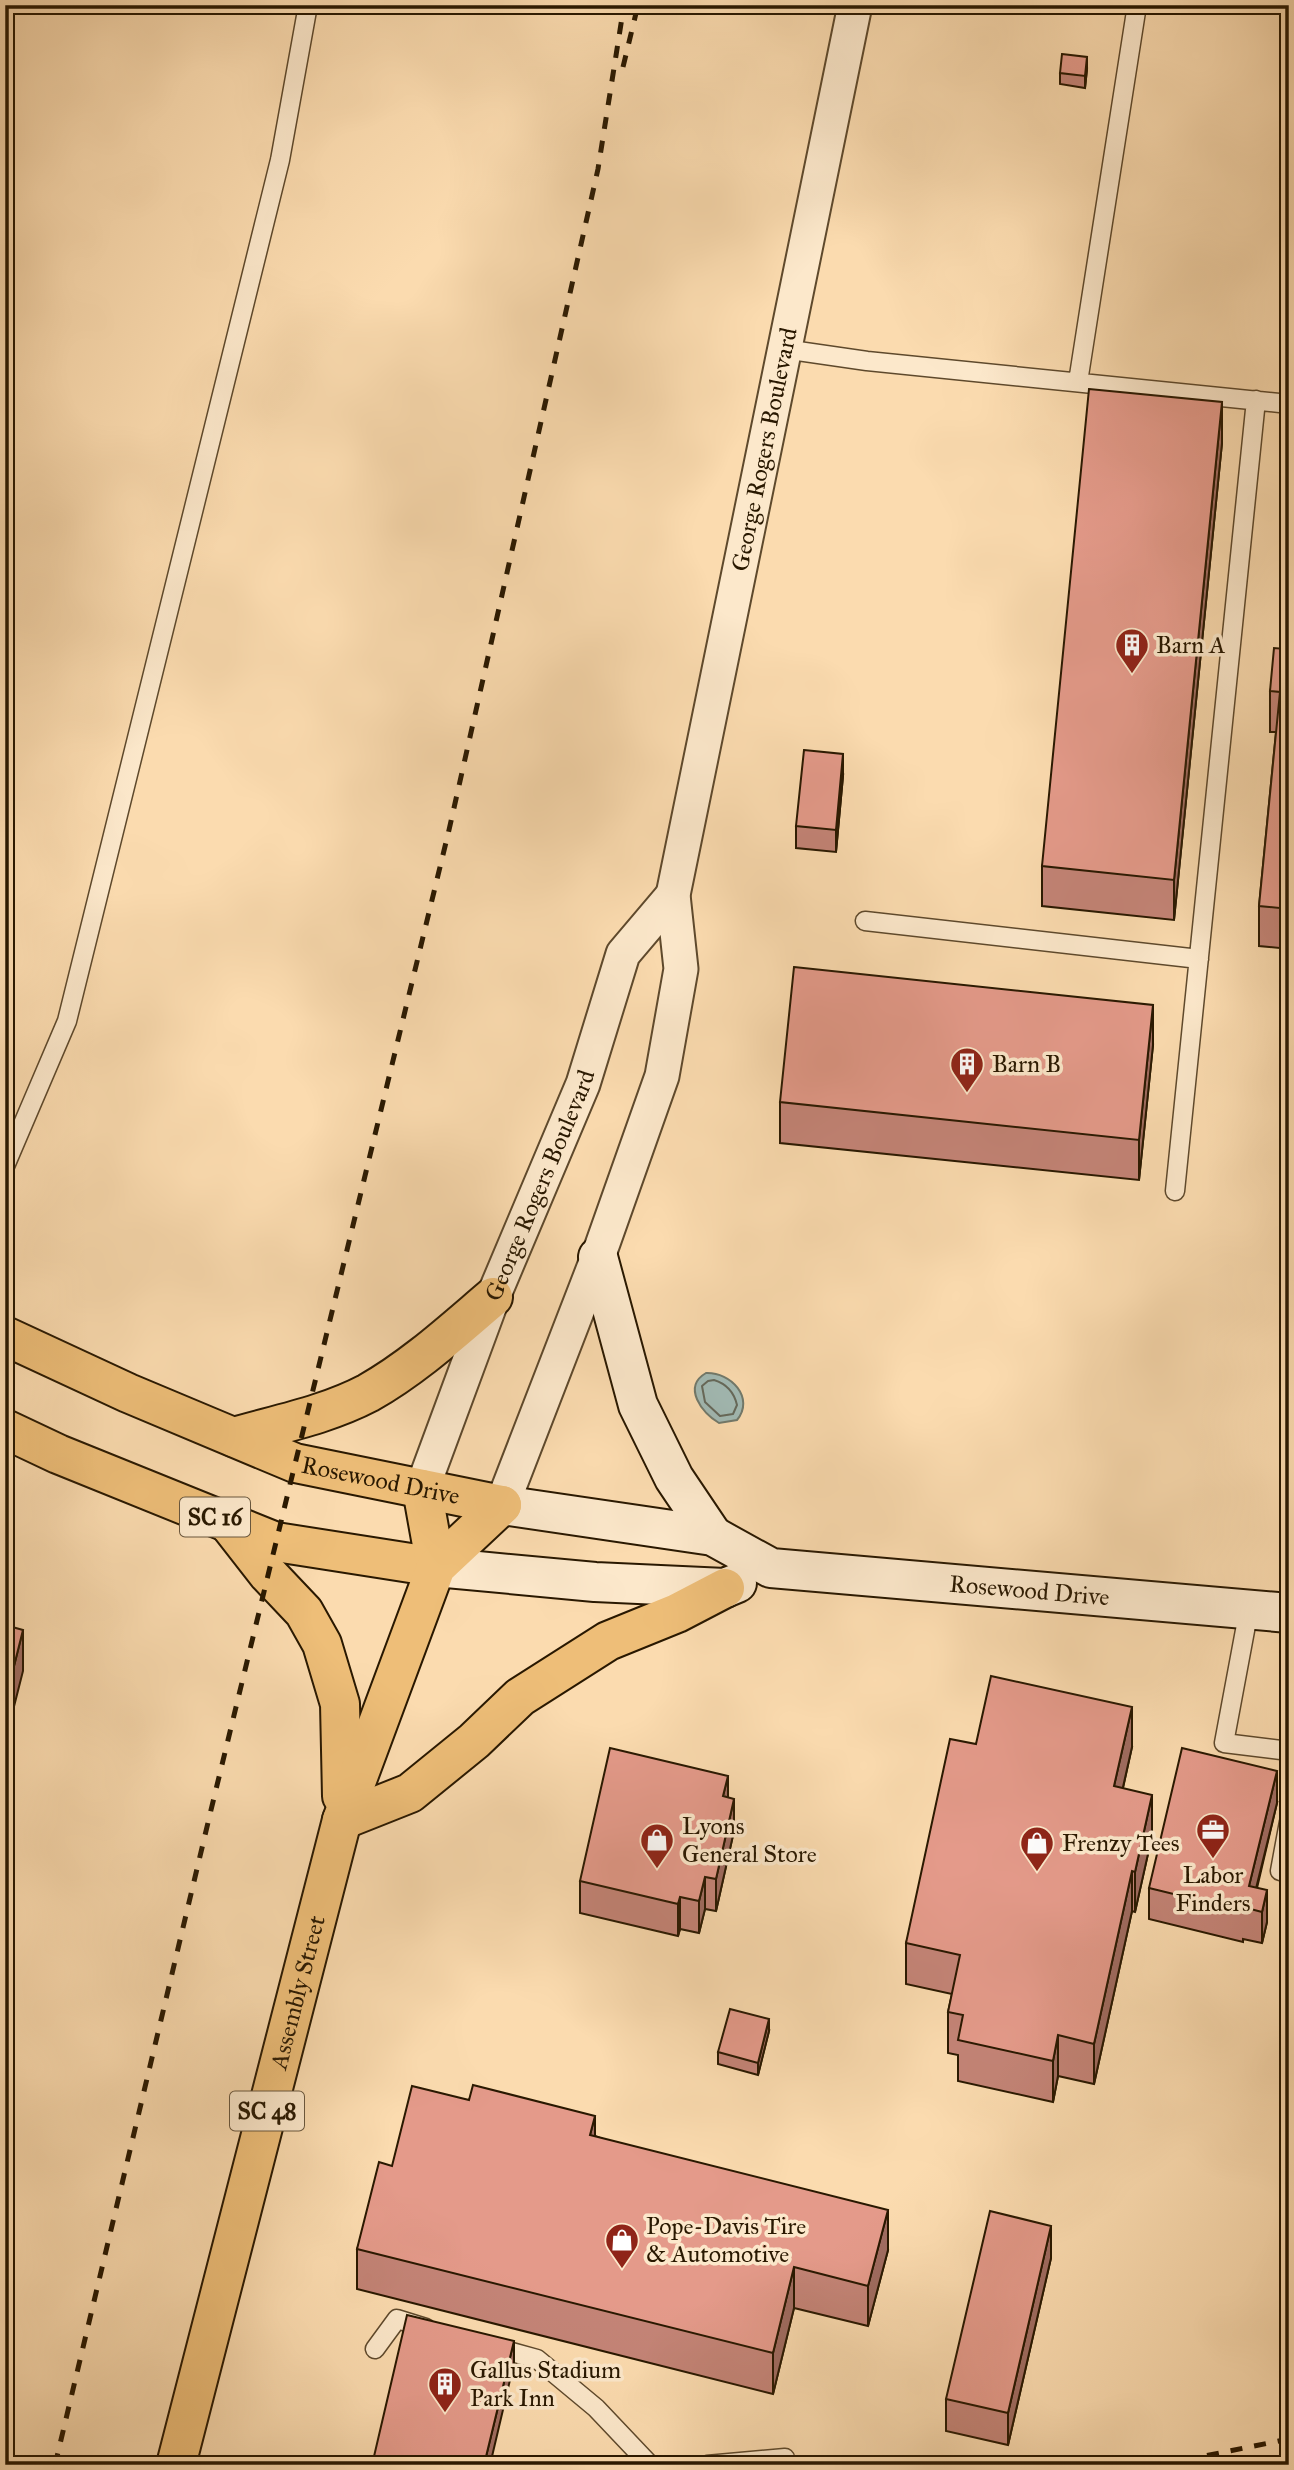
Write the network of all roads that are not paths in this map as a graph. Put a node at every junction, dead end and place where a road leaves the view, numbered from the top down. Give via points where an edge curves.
1 (308, 5) edge
2 (855, 5) edge
3 (1137, 5) edge
4 (784, 349) junction
5 (1078, 382) junction
6 (1256, 401) junction
7 (1289, 404) edge
8 (673, 895) junction
9 (865, 921) dead end
10 (1199, 959) junction
11 (5, 1166) edge
12 (1175, 1191) dead end
13 (597, 1257) junction
14 (493, 1297) junction
15 (5, 1336) edge
16 (5, 1429) edge
17 (234, 1437) junction
18 (422, 1489) junction
19 (502, 1505) junction
20 (228, 1523) junction
21 (713, 1536) junction
22 (436, 1567) junction
23 (771, 1568) junction
24 (725, 1588) junction
25 (1249, 1609) junction
26 (1289, 1613) edge
27 (1289, 1751) edge
28 (342, 1819) junction
29 (1289, 1822) edge
30 (1280, 1871) dead end
31 (448, 2334) edge
32 (473, 2341) edge
33 (375, 2349) dead end
34 (785, 2458) dead end
35 (176, 2465) edge
36 (650, 2465) edge
37 (708, 2465) edge

1 - 11 lane via 280,160 67,1021
2 - 4 street, George Rogers Boulevard
3 - 5 lane
4 - 5 lane
4 - 8 street, George Rogers Boulevard
5 - 6 lane
6 - 7 lane
6 - 10 lane
8 - 13 street, George Rogers Boulevard via 681,969 662,1076
8 - 14 street, George Rogers Boulevard via 624,954 583,1084
9 - 10 lane
10 - 12 lane
13 - 19 street, George Rogers Boulevard
13 - 21 main road via 638,1405 674,1478
14 - 17 main road via 416,1362 367,1393 306,1418
14 - 18 street, George Rogers Boulevard
15 - 17 main road, Rosewood Drive
16 - 20 main road, Rosewood Drive / SC 16
17 - 18 main road, Rosewood Drive via 295,1463
18 - 19 main road, Rosewood Drive
18 - 22 main road
19 - 21 main road, Rosewood Drive
19 - 22 main road, Assembly Street
20 - 22 main road, Rosewood Drive / SC 16 via 276,1542
20 - 28 main road via 304,1612 322,1644 340,1704
21 - 23 main road, Rosewood Drive
22 - 24 main road, Rosewood Drive / SC 16
22 - 28 main road, Assembly Street / SC 48
23 - 24 main road, Rosewood Drive
23 - 25 main road, Rosewood Drive
24 - 28 main road via 608,1641 520,1697 411,1793
25 - 26 main road, Rosewood Drive
25 - 27 lane via 1224,1743
28 - 35 main road, Assembly Street / SC 48
29 - 30 lane
31 - 33 lane via 397,2319
32 - 36 lane via 537,2359 596,2408
34 - 37 lane

